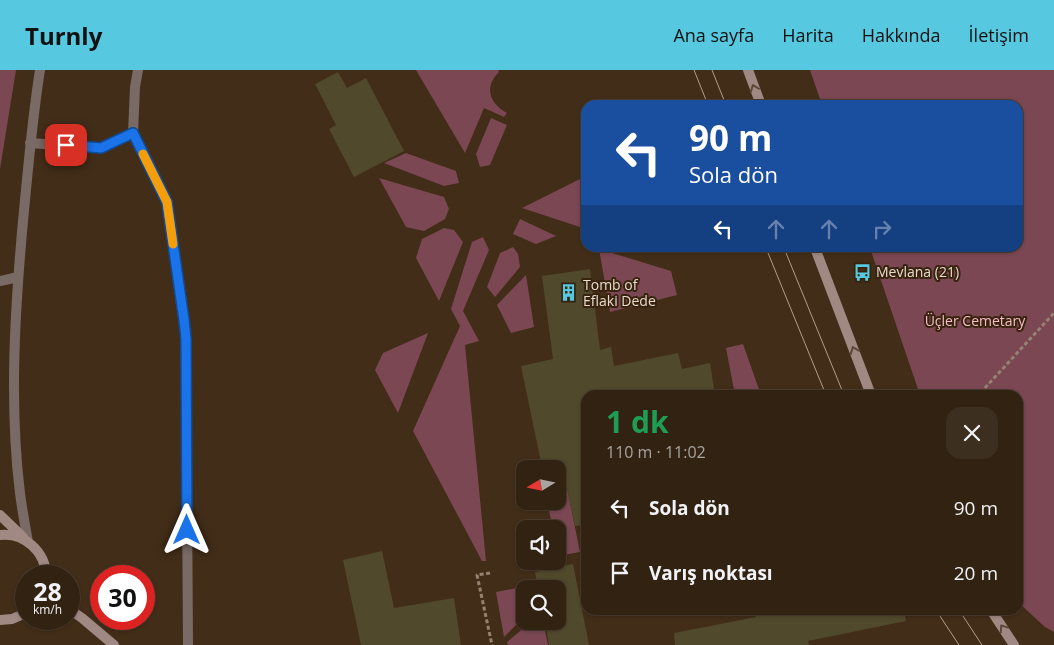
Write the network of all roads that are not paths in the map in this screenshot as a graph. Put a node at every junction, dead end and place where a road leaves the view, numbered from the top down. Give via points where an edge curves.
1 (40, 70) edge
2 (138, 70) edge
3 (748, 70) edge
4 (759, 100) edge
5 (133, 133) junction
6 (30, 143) junction
7 (817, 252) edge
8 (18, 277) junction
9 (0, 281) edge
10 (869, 390) edge
11 (0, 515) edge
12 (0, 535) edge
13 (28, 542) junction
14 (44, 565) edge
15 (994, 615) edge
16 (80, 617) edge
17 (15, 618) edge
18 (0, 620) edge
19 (114, 645) edge
20 (188, 645) edge
21 (1014, 645) edge

1 - 6 street
2 - 5 street
4 -> 3 main road
5 - 6 street via 101,148
5 - 20 street via 167,202 186,339
6 - 8 street
10 -> 7 main road
8 - 9 street
8 - 13 street via 16,438
11 - 13 main road
12 - 13 main road via 16,536
13 - 14 main road
21 -> 15 main road
16 - 19 main road
17 - 18 main road

